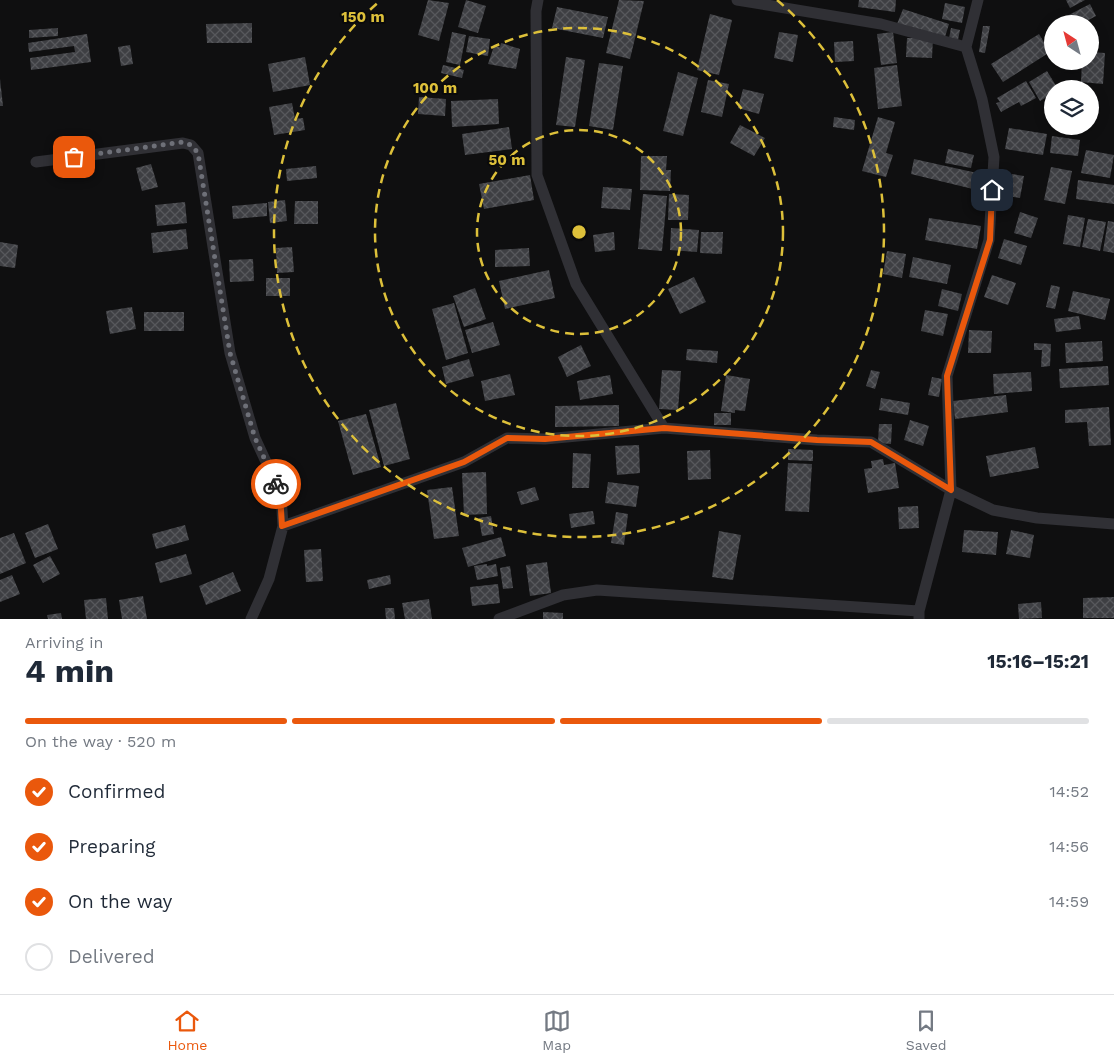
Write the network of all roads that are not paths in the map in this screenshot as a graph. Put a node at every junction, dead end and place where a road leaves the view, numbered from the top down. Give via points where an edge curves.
1 (538, 0) edge
2 (737, 0) edge
3 (978, 0) edge
4 (966, 47) junction
5 (36, 162) dead end
6 (664, 428) junction
7 (951, 490) junction
8 (1114, 524) edge
9 (282, 526) junction
10 (919, 615) edge
11 (251, 619) edge
12 (499, 619) edge

1 - 6 street via 537,175 576,284
2 - 4 street via 881,24
3 - 4 street
4 - 7 street via 982,99 994,157 990,240 947,376
5 - 9 street via 183,142 198,153 230,353 255,438 280,494
6 - 7 street via 871,442
6 - 9 street via 545,439 507,438 464,462
7 - 8 street via 993,510 1038,518
7 - 10 street
9 - 11 street via 269,579
10 - 12 street via 597,590 563,594

